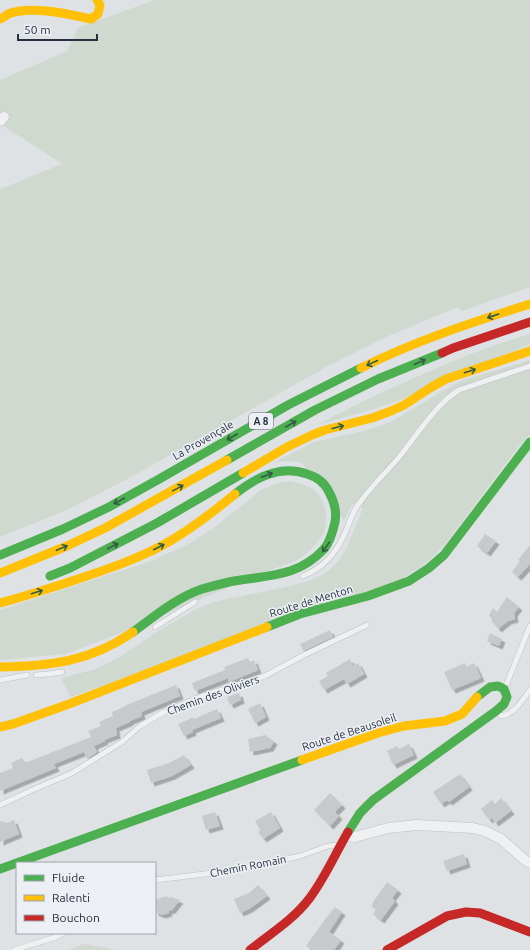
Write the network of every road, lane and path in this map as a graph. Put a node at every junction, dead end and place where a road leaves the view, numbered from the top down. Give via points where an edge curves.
1 (97, 0) edge
2 (0, 19) edge
3 (530, 304) edge
4 (530, 322) edge
5 (530, 351) edge
6 (530, 366) edge
7 (530, 442) edge
8 (0, 555) edge
9 (0, 573) edge
10 (299, 577) dead end
11 (44, 579) dead end
12 (17, 589) dead end
13 (0, 596) edge
14 (201, 599) dead end
15 (0, 603) edge
16 (367, 625) dead end
17 (530, 626) edge
18 (150, 630) dead end
19 (0, 667) edge
20 (68, 671) dead end
21 (0, 674) edge
22 (27, 675) junction
23 (0, 680) edge
24 (504, 689) junction
25 (530, 690) edge
26 (496, 711) junction
27 (24, 720) junction
28 (0, 721) edge
29 (0, 727) edge
30 (0, 805) edge
31 (346, 835) junction
32 (340, 845) junction
33 (19, 862) edge
34 (16, 863) edge
35 (530, 863) edge
36 (0, 869) edge
37 (156, 880) edge
38 (530, 932) edge
39 (61, 934) edge
40 (14, 950) edge
41 (250, 950) edge
42 (387, 950) edge

1 - 2 main road via 100,5 98,14 90,19 32,10 15,12
3 -> 8 main road, La Provençale / A 8 via 448,332 378,360 288,405 90,517
9 -> 4 main road, A 8 via 105,528 315,410 378,379 453,348
11 -> 5 main road via 150,526 312,435 391,411 446,379
6 - 10 lane via 451,395 364,496 356,507 338,547 328,560 318,569
7 - 27 main road, Route de Menton via 444,555 409,581 368,596 300,614
12 - 13 main road
14 - 18 lane
15 -> 19 main road via 64,584 163,546 202,521 256,479 277,471 299,470 308,473 324,484 335,504 335,530 325,549 309,563 270,577 218,584 194,592 179,599 120,641 83,658 49,665
16 - 30 lane, Chemin des Oliviers via 265,676 200,697 164,712 72,773
17 - 24 lane
20 - 22 lane
21 - 22 lane
22 - 23 lane
24 - 26 main road via 507,697
24 - 33 main road, Route de Beausoleil via 498,686 490,687 462,714 445,721 404,726 378,733
25 - 26 lane via 506,716
26 - 31 main road via 373,800 361,812
27 - 28 main road, Route de Menton
27 - 29 main road, Route de Menton
31 - 32 main road
31 - 35 street via 355,837 388,828 417,825 473,828 501,839
32 - 37 lane, Chemin Romain via 259,865
32 - 41 main road via 308,900 295,914
34 - 36 main road, Route de Beausoleil
38 - 42 main road via 480,913 466,912 447,916
39 - 40 lane

